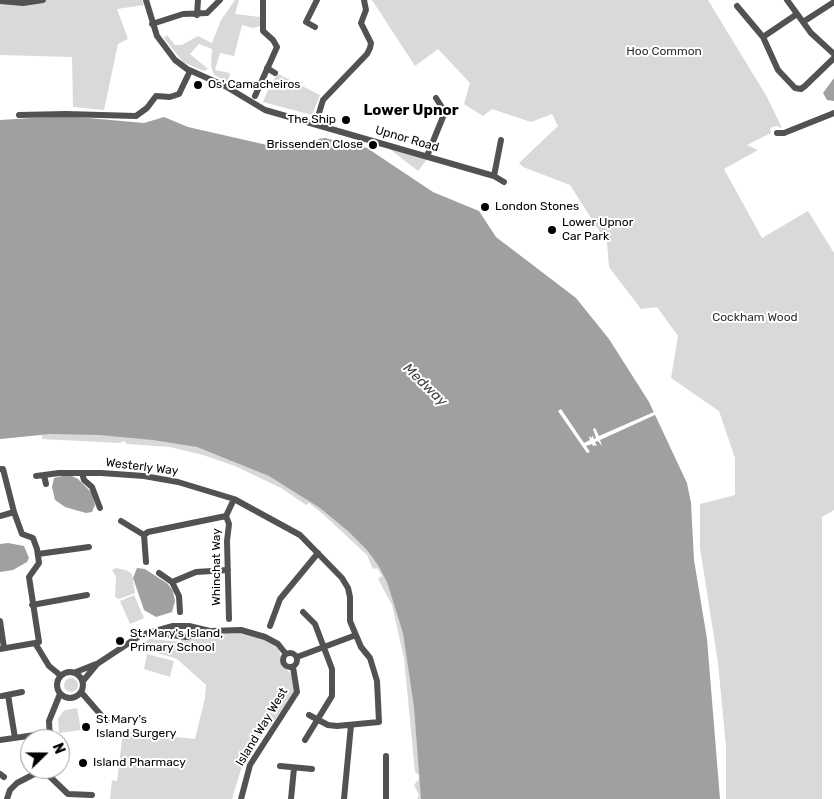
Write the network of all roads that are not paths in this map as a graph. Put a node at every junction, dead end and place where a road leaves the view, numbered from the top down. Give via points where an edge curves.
1 (43, 0) edge
2 (146, 0) edge
3 (198, 0) edge
4 (220, 0) edge
5 (262, 0) edge
6 (318, 0) edge
7 (364, 0) edge
8 (787, 0) edge
9 (0, 1) edge
10 (834, 2) edge
11 (737, 6) dead end
12 (797, 14) junction
13 (197, 15) junction
14 (803, 22) junction
15 (152, 24) junction
16 (315, 27) dead end
17 (762, 37) junction
18 (834, 54) edge
19 (834, 58) edge
20 (267, 68) junction
21 (190, 71) junction
22 (274, 73) dead end
23 (255, 96) dead end
24 (436, 98) dead end
25 (834, 114) edge
26 (19, 116) dead end
27 (316, 123) junction
28 (777, 134) dead end
29 (501, 140) dead end
30 (427, 156) junction
31 (494, 176) junction
32 (504, 182) dead end
33 (2, 469) edge
34 (82, 473) junction
35 (44, 475) junction
36 (36, 476) dead end
37 (46, 484) dead end
38 (234, 499) junction
39 (100, 508) dead end
40 (14, 512) junction
41 (0, 516) edge
42 (226, 516) junction
43 (121, 521) dead end
44 (144, 535) junction
45 (90, 546) dead end
46 (318, 553) junction
47 (38, 554) junction
48 (146, 562) dead end
49 (228, 570) junction
50 (159, 573) dead end
51 (172, 582) junction
52 (87, 595) dead end
53 (32, 602) junction
54 (180, 612) dead end
55 (303, 612) dead end
56 (229, 619) dead end
57 (0, 621) edge
58 (270, 626) dead end
59 (210, 631) junction
60 (151, 632) junction
61 (356, 635) junction
62 (35, 643) junction
63 (325, 647) junction
64 (2, 649) edge
65 (286, 654) junction
66 (297, 656) junction
67 (97, 664) junction
68 (293, 667) junction
69 (76, 672) junction
70 (60, 676) junction
71 (83, 681) junction
72 (22, 692) dead end
73 (81, 692) junction
74 (60, 694) junction
75 (309, 715) dead end
76 (319, 720) junction
77 (107, 722) dead end
78 (351, 725) junction
79 (51, 729) edge
80 (15, 738) junction
81 (20, 738) edge
82 (0, 740) edge
83 (305, 740) dead end
84 (386, 756) dead end
85 (280, 766) dead end
86 (294, 768) junction
87 (312, 769) dead end
88 (25, 779) edge
89 (51, 779) edge
90 (92, 795) dead end
91 (67, 796) edge
92 (7, 799) edge
93 (241, 799) edge
94 (291, 799) edge
95 (344, 799) edge
96 (386, 799) edge

1 - 9 street via 23,3
2 - 15 street, Upnor Road
3 - 13 street
4 - 13 street via 209,12
5 - 20 street via 263,31 277,46
6 - 16 street via 306,22
7 - 27 street via 366,10 361,23 370,48 324,100
8 - 12 street
10 - 14 street
11 - 17 street
12 - 14 street
12 - 17 street
13 - 15 street via 183,14
14 - 18 street
15 - 21 street, Upnor Road via 164,49
17 - 19 street via 778,70 797,89 805,86
20 - 22 street
20 - 23 street
21 - 26 street via 178,95 156,96 136,116
21 - 27 street, Upnor Road via 225,86 265,110
24 - 30 street via 444,112
25 - 28 street
27 - 30 street, Upnor Road
29 - 31 street
30 - 31 street, Upnor Road
31 - 32 street, Upnor Road
33 - 40 street
34 - 35 street, Westerly Way
34 - 38 street, Westerly Way via 152,478
34 - 39 street
35 - 36 street, Westerly Way
35 - 37 street
38 - 42 street
38 - 46 street, Westerly Way via 300,535
40 - 41 street
40 - 47 street via 22,534 33,538
42 - 44 street
42 - 49 street, Whinchat Way via 229,524
43 - 44 street
44 - 48 street
45 - 47 street
46 - 58 street via 280,599
46 - 61 street, Westerly Way via 348,588 350,621
47 - 53 street via 39,564 29,577
49 - 51 street via 196,572
49 - 56 street, Whinchat Way
50 - 51 street
51 - 54 street via 179,596
52 - 53 street
53 - 62 street via 39,642
55 - 63 street via 316,624
57 - 64 street
59 - 60 street, Island Way West via 186,637
59 - 60 street, Island Way West via 175,626
59 - 65 street, Island Way West via 253,632 278,644
60 - 67 street, Island Way West via 134,638
61 - 63 street
61 - 78 street, Westerly Way via 370,658 378,681 379,722
62 - 64 street
62 - 70 street
63 - 66 street
63 - 76 street via 332,669 332,696
65 - 66 street, Island Way West via 292,652
65 - 68 street, Island Way West via 283,663
66 - 68 street, Island Way West via 298,662
67 - 69 street, Island Way West
67 - 71 street, Island Way West
68 - 93 street, Island Way West via 297,692 250,765
69 - 70 street
69 - 71 street
70 - 74 street via 57,683
71 - 73 street
72 - 80 street via 5,696
73 - 74 street via 71,698
73 - 77 street
74 - 79 street via 52,710
75 - 76 street
76 - 78 street via 328,725
76 - 83 street
78 - 95 street
80 - 81 street
80 - 82 street
84 - 96 street
85 - 86 street
86 - 87 street
86 - 94 street
88 - 92 street via 10,790
89 - 91 street
90 - 91 street

